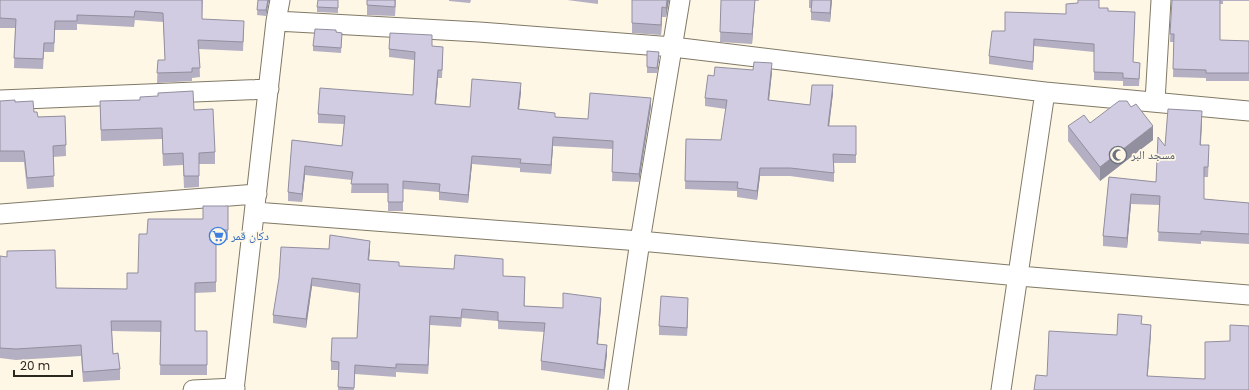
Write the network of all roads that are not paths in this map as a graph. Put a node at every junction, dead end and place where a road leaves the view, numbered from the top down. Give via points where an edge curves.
1 (280, 0) edge
2 (680, 0) edge
3 (1161, 0) edge
4 (276, 21) junction
5 (674, 47) junction
6 (269, 89) junction
7 (1045, 92) junction
8 (0, 100) edge
9 (1155, 101) junction
10 (1249, 111) edge
11 (256, 203) junction
12 (0, 214) edge
13 (640, 241) junction
14 (1018, 276) junction
15 (1249, 295) edge
16 (234, 389) edge
17 (193, 390) edge
18 (618, 390) edge
19 (1001, 390) edge

1 - 4 street
2 - 5 street
3 - 9 street
4 - 5 street via 479,32
4 - 6 street
5 - 7 street
5 - 13 street
6 - 8 street
6 - 11 street
7 - 9 street
7 - 14 street
9 - 10 street
11 - 12 street
11 - 13 street
11 - 16 street
13 - 14 street
13 - 18 street
14 - 15 street
14 - 19 street
16 - 17 street

